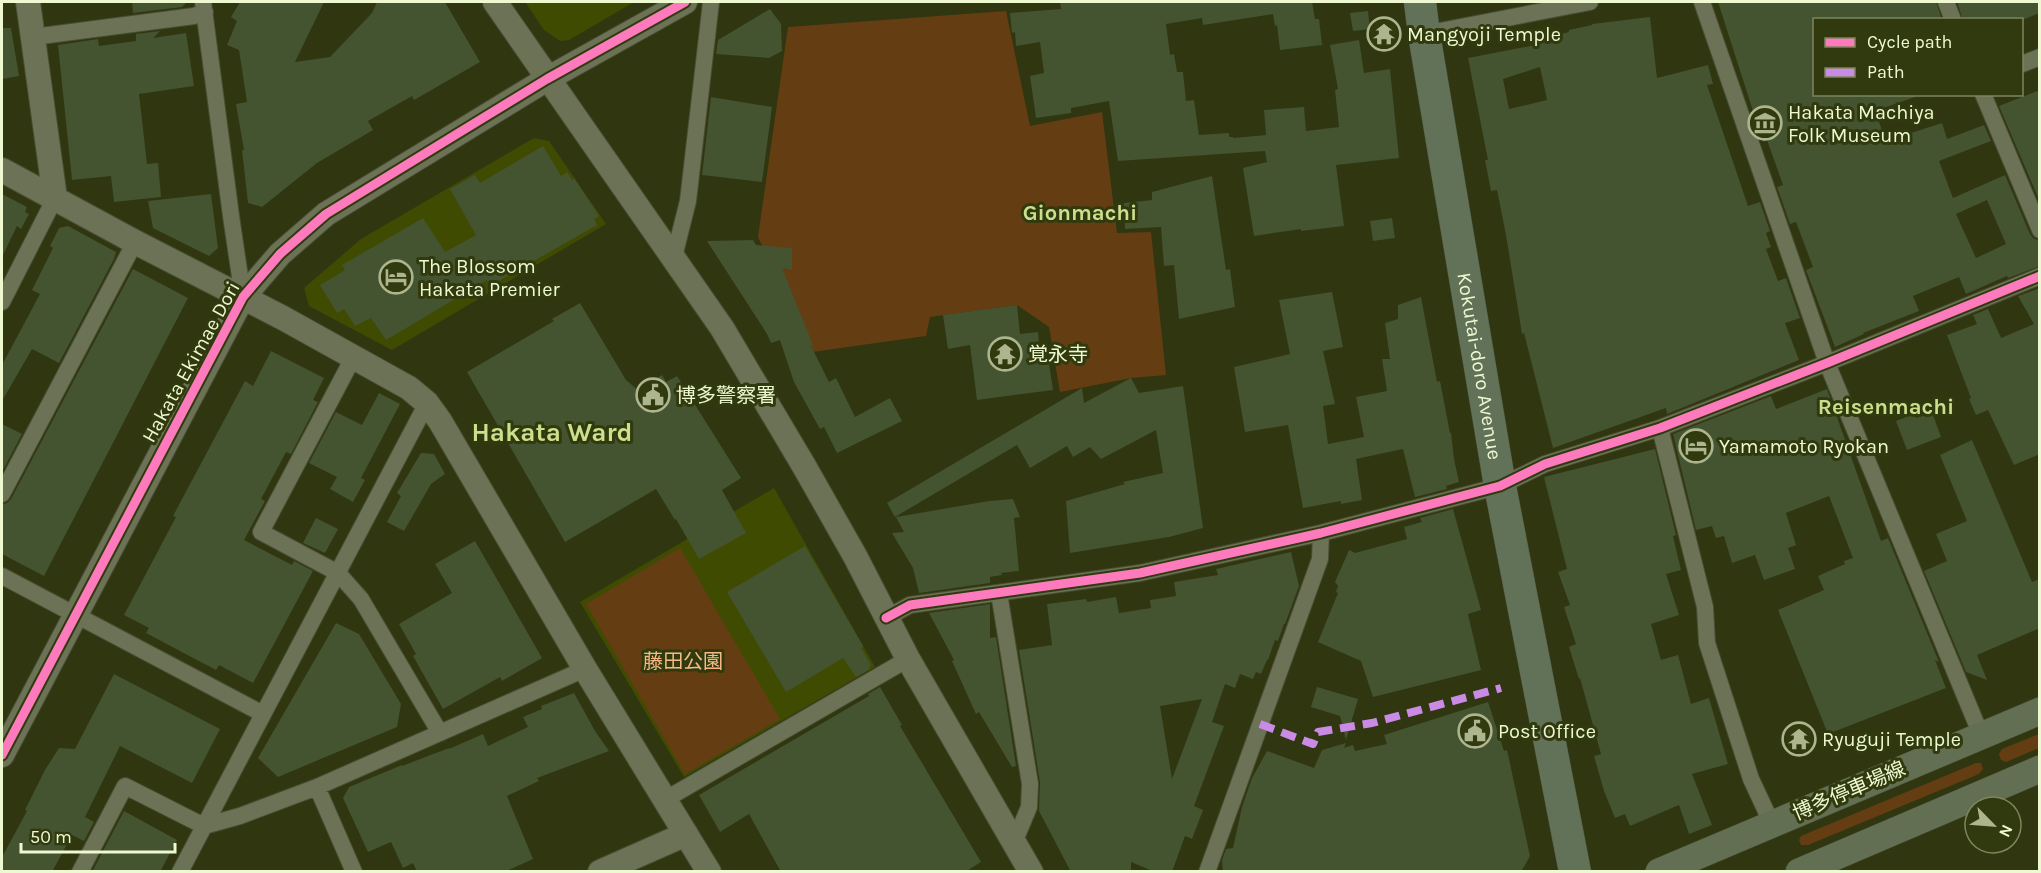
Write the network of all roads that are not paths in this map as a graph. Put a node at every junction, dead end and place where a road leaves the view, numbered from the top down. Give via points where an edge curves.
1 (28, 2) edge
2 (495, 2) edge
3 (685, 2) edge
4 (711, 2) edge
5 (1420, 2) edge
6 (1590, 2) edge
7 (1702, 2) edge
8 (1946, 2) edge
9 (204, 7) edge
10 (1952, 18) edge
11 (1424, 34) junction
12 (33, 37) junction
13 (2040, 57) edge
14 (2023, 64) edge
15 (547, 79) junction
16 (1984, 96) edge
17 (2, 170) edge
18 (55, 198) junction
19 (2040, 230) edge
20 (135, 242) junction
21 (674, 256) junction
22 (2040, 276) edge
23 (243, 297) junction
24 (2, 302) edge
25 (353, 358) junction
26 (1827, 363) junction
27 (427, 403) junction
28 (1660, 428) junction
29 (1500, 486) junction
30 (2, 494) edge
31 (1321, 533) junction
32 (338, 573) junction
33 (2, 576) edge
34 (999, 593) junction
35 (75, 615) junction
36 (886, 618) junction
37 (908, 659) junction
38 (585, 669) junction
39 (2040, 711) edge
40 (263, 714) junction
41 (440, 733) junction
42 (1981, 735) junction
43 (2, 756) edge
44 (2040, 769) edge
45 (317, 787) junction
46 (666, 799) junction
47 (1772, 824) junction
48 (204, 826) junction
49 (686, 834) junction
50 (1014, 843) junction
51 (80, 872) edge
52 (180, 872) edge
53 (354, 872) edge
54 (600, 872) edge
55 (709, 872) edge
56 (1031, 872) edge
57 (1207, 872) edge
58 (1575, 872) edge
59 (1659, 872) edge
60 (1799, 872) edge

1 - 12 street
2 - 15 street
3 - 15 street, Hakata Ekimae Dori
4 - 21 street via 688,201
5 - 11 highway, Kokutai-doro Avenue
6 - 11 street
7 - 26 street
8 - 10 street
9 - 12 street via 182,17
9 - 23 street
11 - 29 highway, Kokutai-doro Avenue
12 - 18 street
13 - 14 street
15 - 21 street
15 - 23 street, Hakata Ekimae Dori via 326,213 280,254
16 - 19 street
17 - 18 street
18 - 20 street
18 - 24 street
20 - 23 street
20 - 30 street
21 - 36 street via 804,466
22 - 26 street
23 - 25 street
23 - 35 street, Hakata Ekimae Dori
25 - 27 street via 409,388
25 - 32 street via 261,532
26 - 28 street
26 - 42 street
27 - 32 street
27 - 38 street
28 - 29 street via 1545,464
28 - 47 street via 1705,607 1707,643 1751,779
29 - 31 street
29 - 58 highway, Kokutai-doro Avenue
31 - 34 street via 1140,573
31 - 57 street via 1320,559
32 - 40 street
32 - 41 street via 361,599
33 - 35 street
34 - 36 street via 910,605
34 - 50 street via 1030,784 1029,807
35 - 40 street
35 - 43 street, Hakata Ekimae Dori
36 - 37 street
37 - 46 street
37 - 50 street
38 - 41 street
38 - 46 street
39 - 42 main road, 博多停車場線
40 - 48 street
41 - 45 street
42 - 47 main road, 博多停車場線
44 - 60 main road
45 - 48 street
45 - 53 street
46 - 49 street
47 - 59 main road, 博多停車場線
48 - 51 street via 125,786
48 - 52 street
49 - 54 street
49 - 55 street
50 - 56 street

